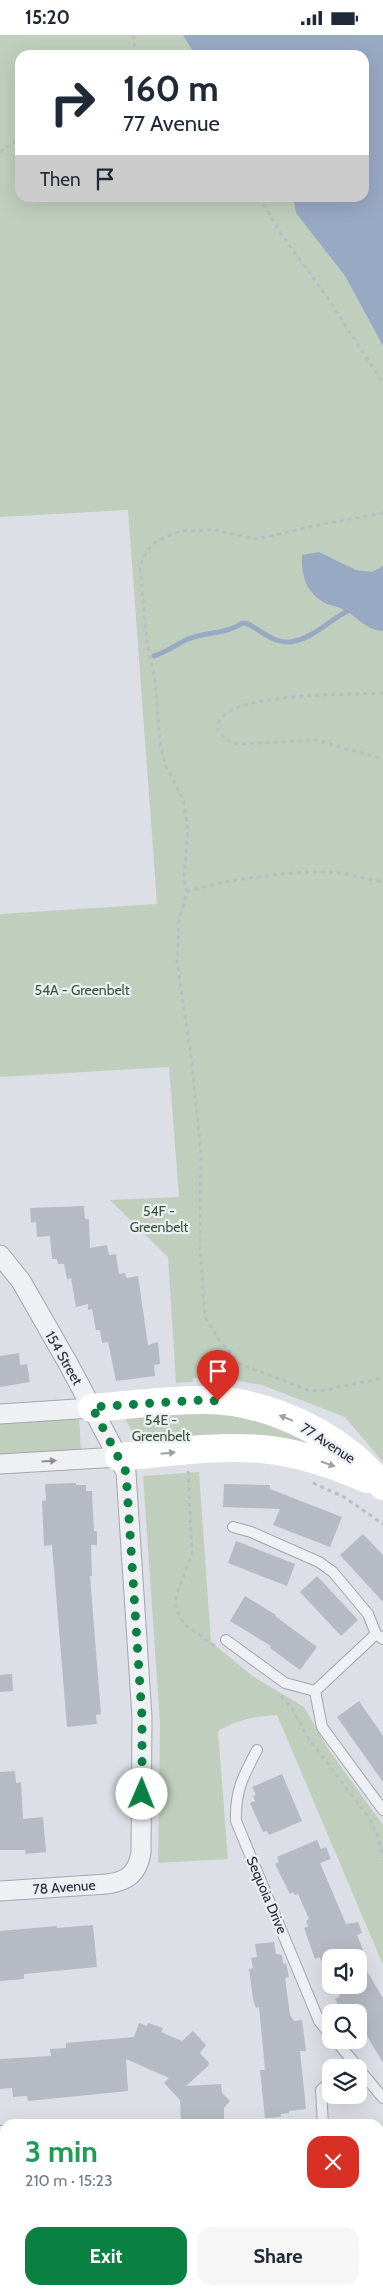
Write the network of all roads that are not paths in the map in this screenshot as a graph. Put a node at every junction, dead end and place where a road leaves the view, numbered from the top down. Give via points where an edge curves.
1 (0, 1255) edge
2 (92, 1407) junction
3 (0, 1414) edge
4 (119, 1457) junction
5 (0, 1464) edge
6 (383, 1485) edge
7 (232, 1527) dead end
8 (380, 1637) edge
9 (226, 1640) dead end
10 (315, 1691) junction
11 (257, 1750) dead end
12 (383, 1810) edge
13 (127, 1879) joint
14 (0, 1891) edge
15 (322, 2025) edge
16 (367, 2080) edge
17 (322, 2089) edge
18 (383, 2098) edge
19 (323, 2119) edge

1 - 2 street, 154 Street via 21,1281
2 - 3 street, 77 Avenue
2 - 4 street, 154 Street
6 -> 2 street, 77 Avenue via 350,1454 327,1438 261,1409 233,1402 203,1400
5 -> 4 street, 77 Avenue
4 -> 6 street, 77 Avenue via 231,1448 260,1449 312,1458
4 - 13 street, 154 Street via 126,1472 143,1734 141,1853 136,1871
7 - 8 lane via 319,1562 333,1572 368,1615
8 - 10 lane
9 - 10 lane via 285,1683
10 - 12 lane via 322,1727
11 - 15 lane, Sequoia Drive via 239,1785 235,1802 236,1821
13 - 14 street, 78 Avenue via 107,1884
16 - 18 lane
17 - 19 lane

